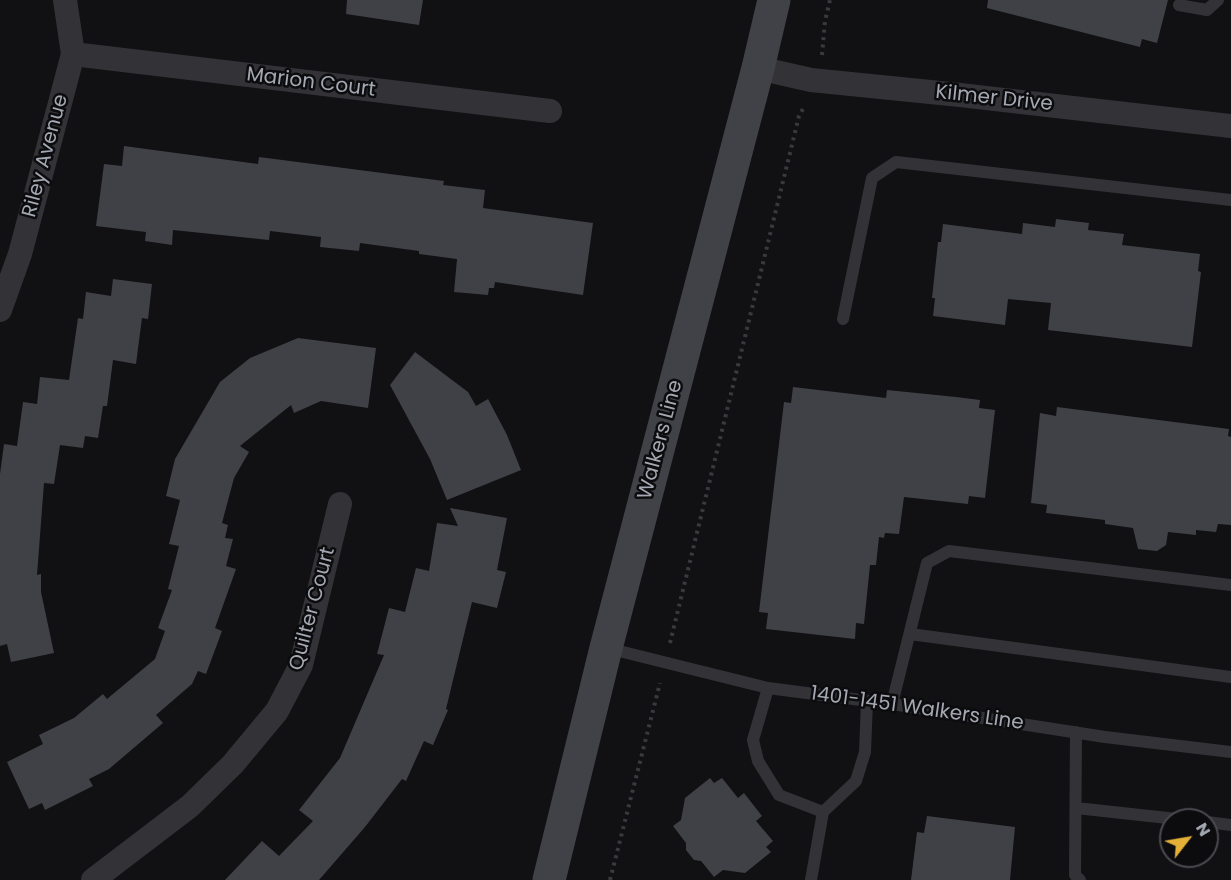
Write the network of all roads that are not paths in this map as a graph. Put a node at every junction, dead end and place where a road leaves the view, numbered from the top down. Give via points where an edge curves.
1 (64, 0) edge
2 (774, 0) edge
3 (1218, 0) edge
4 (1179, 5) dead end
5 (73, 54) junction
6 (758, 68) junction
7 (550, 111) dead end
8 (1231, 126) edge
9 (1231, 200) edge
10 (0, 310) edge
11 (843, 319) dead end
12 (340, 504) dead end
13 (1231, 585) edge
14 (910, 634) junction
15 (606, 648) junction
16 (1231, 677) edge
17 (768, 688) junction
18 (867, 701) junction
19 (892, 704) junction
20 (1076, 732) junction
21 (1231, 752) edge
22 (1076, 808) junction
23 (823, 812) junction
24 (1159, 817) edge
25 (93, 880) edge
26 (549, 880) edge
27 (811, 880) edge
28 (1080, 880) edge

1 - 5 street, Riley Avenue
2 - 6 main road, Walkers Line
3 - 4 lane via 1207,10
5 - 7 street, Marion Court
5 - 10 street, Riley Avenue via 20,254
6 - 8 street, Kilmer Drive via 819,81
6 - 15 main road, Walkers Line
9 - 11 lane via 896,162 872,178
12 - 25 street, Quilter Court via 301,666 277,711 233,764 190,806
13 - 14 lane via 949,551 927,563
14 - 16 lane
14 - 19 lane
15 - 17 lane, 1401-1451 Walkers Line
15 - 26 main road, Walkers Line
17 - 18 lane, 1401-1451 Walkers Line
17 - 23 lane via 753,740 758,761 779,795
18 - 19 lane, 1401-1451 Walkers Line
18 - 23 lane via 865,752 856,781
19 - 20 lane, 1401-1451 Walkers Line
20 - 21 lane, 1401-1451 Walkers Line
20 - 22 lane
22 - 24 lane
22 - 28 lane via 1075,875
23 - 27 lane

